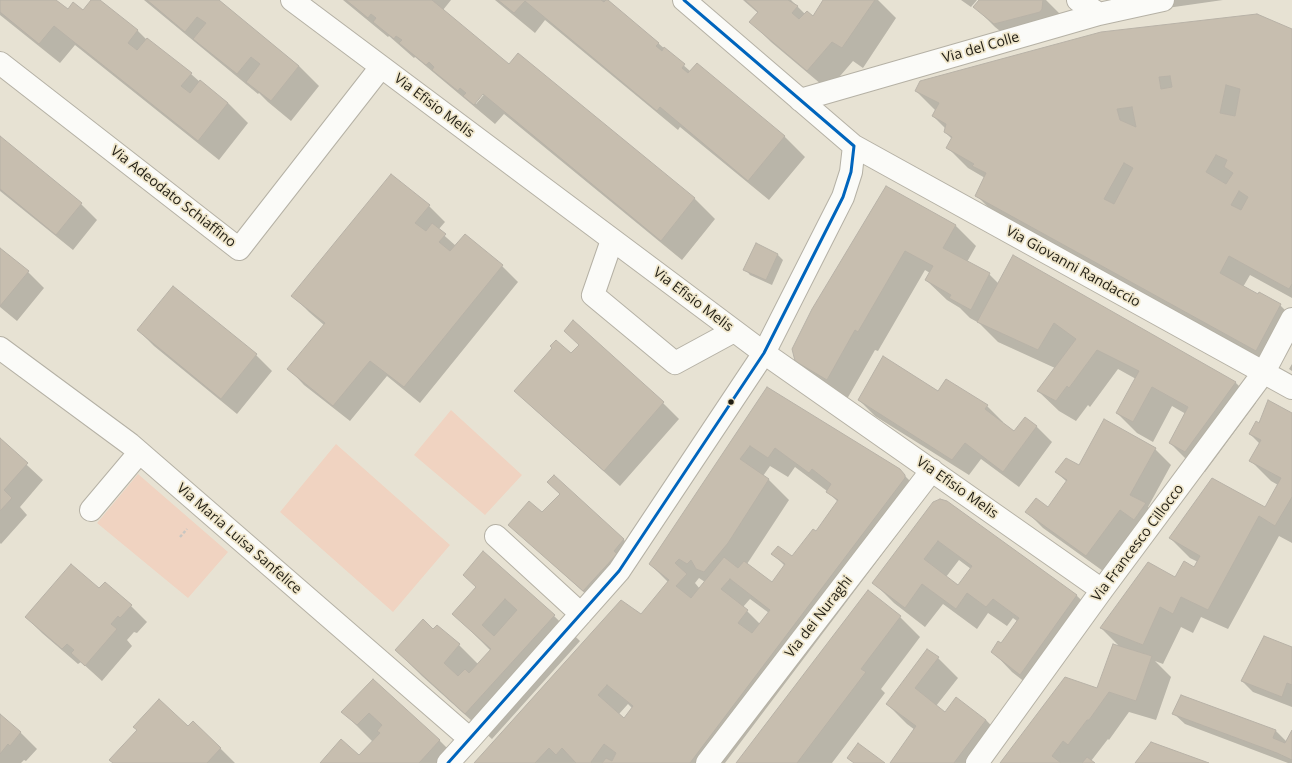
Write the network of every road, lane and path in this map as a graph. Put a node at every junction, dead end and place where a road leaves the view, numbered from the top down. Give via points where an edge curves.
1 (292, 0) edge
2 (684, 0) edge
3 (1078, 0) edge
4 (1163, 0) edge
5 (1099, 14) junction
6 (0, 63) edge
7 (381, 67) junction
8 (800, 100) junction
9 (854, 146) junction
10 (612, 240) junction
11 (1292, 319) edge
12 (734, 331) junction
13 (0, 348) edge
14 (764, 353) junction
15 (1264, 372) junction
16 (1292, 388) edge
17 (139, 452) junction
18 (932, 470) junction
19 (91, 510) dead end
20 (496, 536) dead end
21 (1102, 590) junction
22 (581, 614) junction
23 (470, 739) junction
24 (448, 763) edge
25 (706, 763) edge
26 (977, 763) edge

1 - 7 street, Via Efisio Melis
2 - 8 street, Via Giovanni Randaccio
3 - 5 street
4 - 5 street, Via del Colle
5 - 8 street, Via del Colle
6 - 7 street, Via Adeodato Schiaffino via 239,248
7 - 10 street, Via Efisio Melis
8 - 9 street, Via Giovanni Randaccio
9 - 14 street via 851,172 843,197
9 - 15 street, Via Giovanni Randaccio
10 - 12 street, Via Efisio Melis
10 - 12 street via 594,295 675,363
11 - 15 street, Via Francesco Cillocco
12 - 14 street, Via Efisio Melis
13 - 17 street, Via Maria Luisa Sanfelice
14 - 18 street, Via Efisio Melis
14 - 22 street via 620,571
15 - 16 street, Via Giovanni Randaccio
15 - 21 street, Via Francesco Cillocco
17 - 19 street
17 - 23 street, Via Maria Luisa Sanfelice
18 - 21 street, Via Efisio Melis
18 - 25 street, Via dei Nuraghi
20 - 22 street
21 - 26 street, Via Francesco Cillocco
22 - 23 street
23 - 24 street

